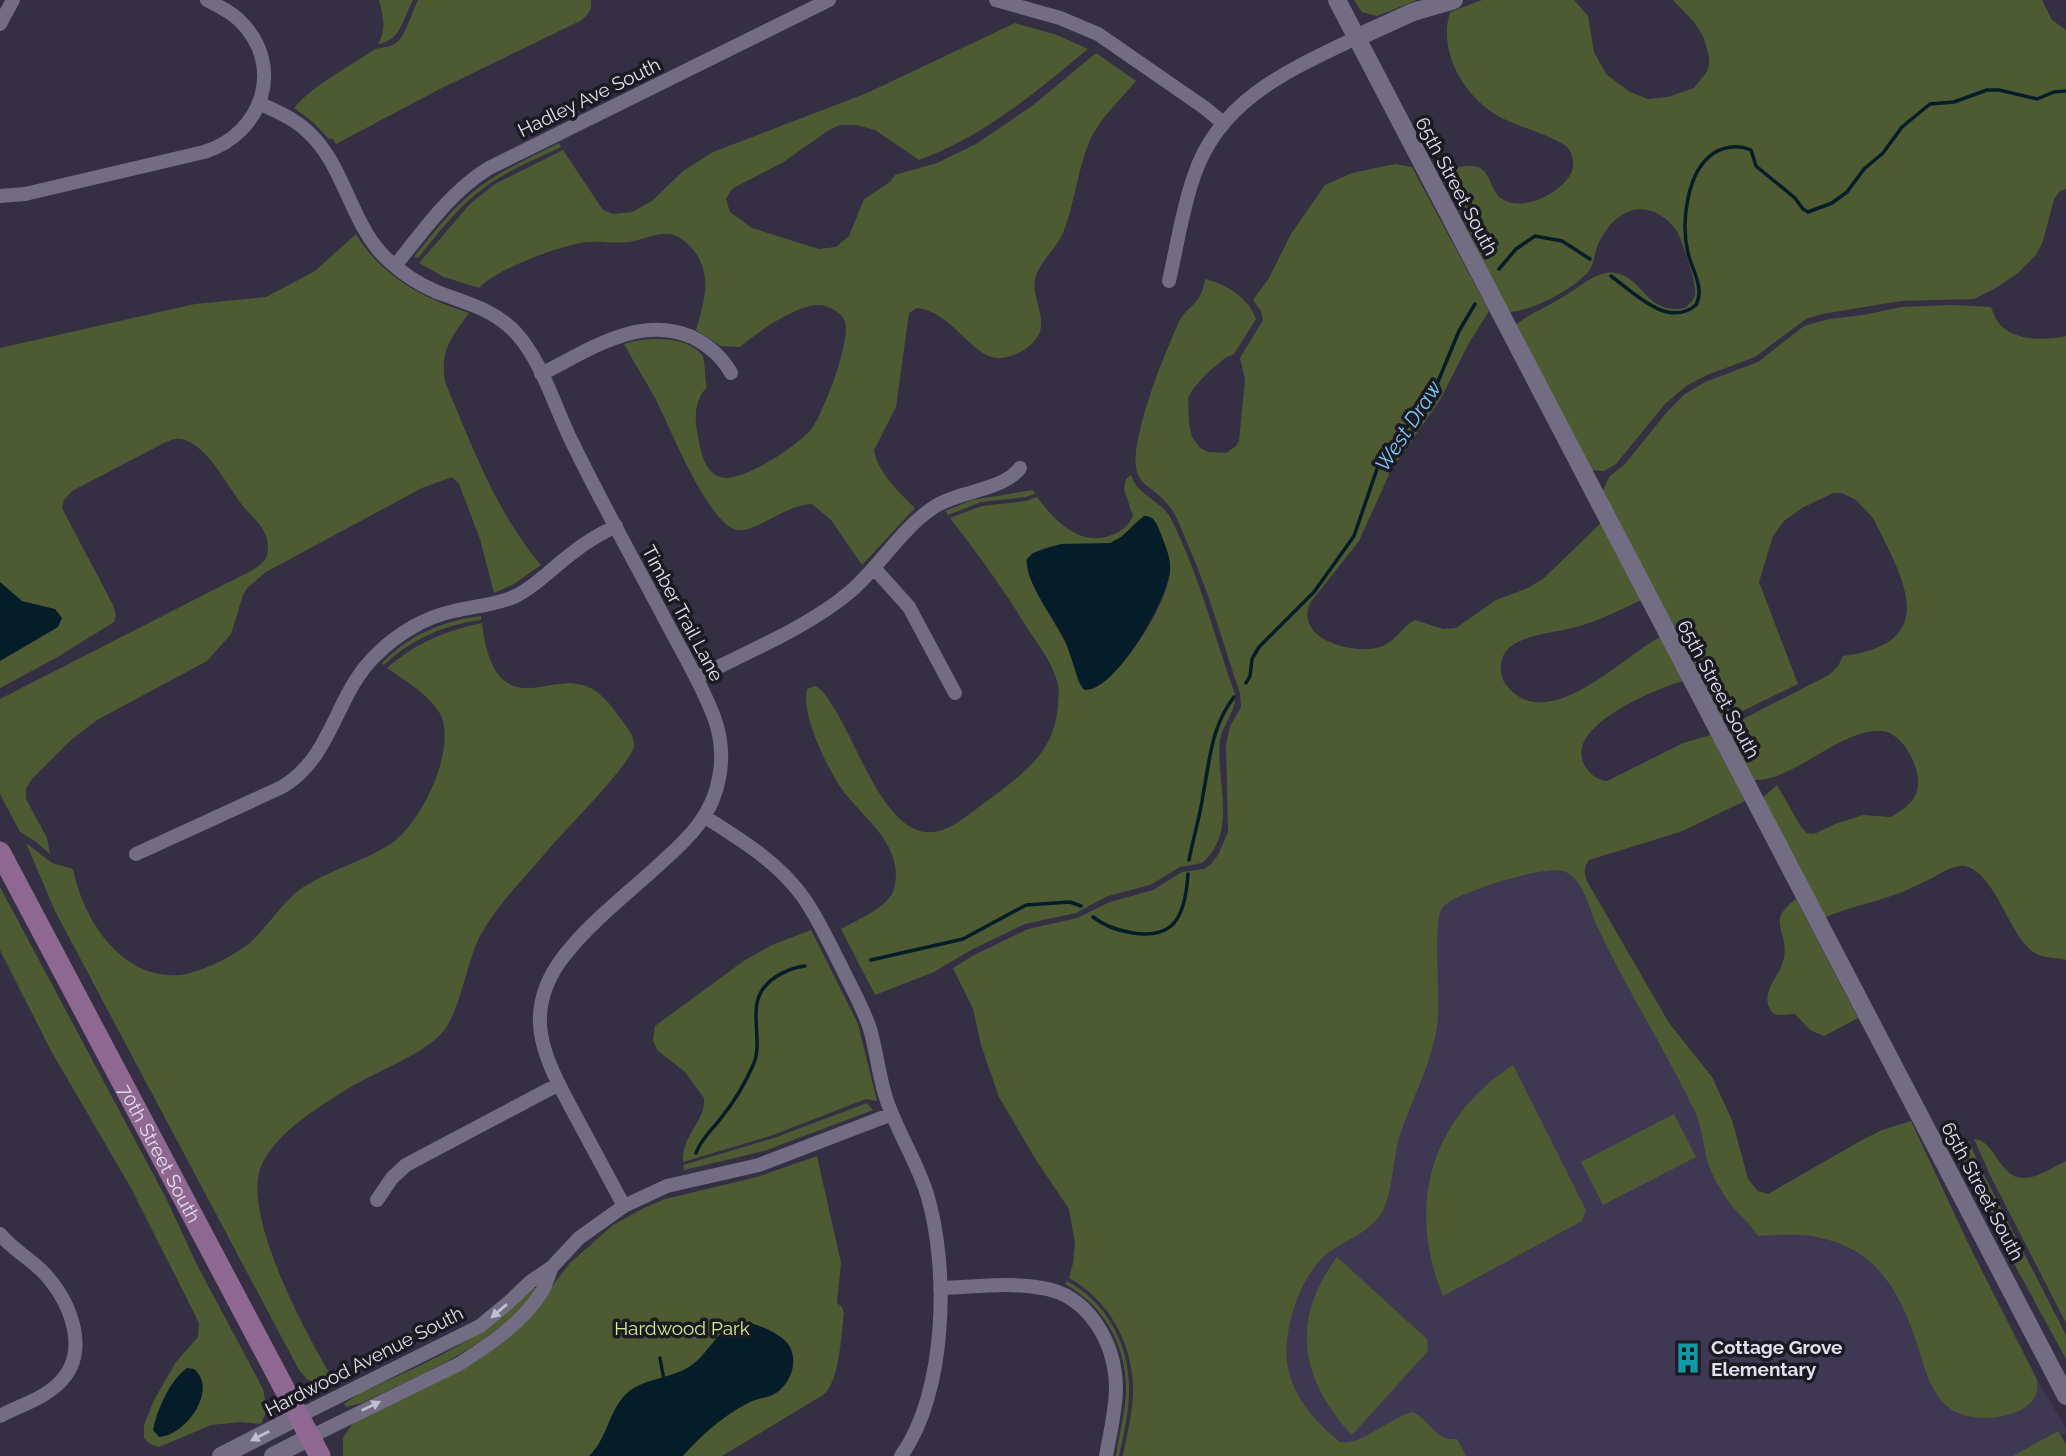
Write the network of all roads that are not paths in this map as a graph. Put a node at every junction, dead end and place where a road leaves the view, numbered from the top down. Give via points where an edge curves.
1 (13, 0) edge
2 (207, 0) edge
3 (829, 0) edge
4 (996, 0) edge
5 (1337, 0) edge
6 (1454, 0) edge
7 (0, 24) edge
8 (1356, 38) junction
9 (259, 103) junction
10 (1223, 123) junction
11 (0, 196) edge
12 (395, 266) junction
13 (1169, 281) dead end
14 (730, 373) dead end
15 (541, 374) junction
16 (1020, 468) dead end
17 (616, 526) junction
18 (874, 568) junction
19 (696, 678) junction
20 (955, 693) dead end
21 (705, 817) junction
22 (0, 852) edge
23 (136, 853) dead end
24 (559, 1084) junction
25 (892, 1114) junction
26 (377, 1200) dead end
27 (624, 1206) junction
28 (0, 1234) edge
29 (552, 1267) junction
30 (940, 1288) junction
31 (2066, 1395) edge
32 (0, 1416) edge
33 (299, 1416) junction
34 (315, 1447) edge
35 (221, 1456) edge
36 (273, 1456) edge
37 (901, 1456) edge
38 (1106, 1456) edge

1 - 7 street
2 - 9 street via 235,16 256,41 264,74
3 - 12 street, Hadley Ave South via 489,168 446,204
4 - 10 street via 1098,34
5 - 8 street, 65th Street South
6 - 8 street via 1413,12
8 - 10 street via 1265,85
8 - 31 street, 65th Street South
9 - 11 street via 239,134 211,150
9 - 12 street, Timber Trail Lane via 293,120 318,143 365,231
10 - 13 street via 1192,180
12 - 15 street, Timber Trail Lane via 425,286 502,320 524,344
14 - 15 street via 700,342 652,328 619,336
15 - 17 street, Timber Trail Lane
16 - 18 street via 998,484 937,505 919,518
17 - 19 street, Timber Trail Lane
17 - 23 street via 575,550 516,596 443,614 402,634 358,675 320,749 298,776
18 - 19 street via 821,612
18 - 20 street via 909,607
19 - 21 street, Timber Trail Lane via 715,719 721,750 718,783
21 - 24 street, Timber Trail Lane via 575,943 551,976 539,1028
21 - 25 street via 766,858 815,916 866,1018
22 - 33 main road, 70th Street South
24 - 26 street via 406,1165
24 - 27 street, Timber Trail Lane
25 - 27 street, Hardwood Avenue South via 759,1165 667,1186
25 - 30 street via 926,1192
27 - 29 street, Hardwood Avenue South via 579,1238
28 - 32 street via 54,1286 75,1328 76,1345 67,1374 54,1388
29 -> 33 street, Hardwood Avenue South via 480,1326
34 -> 29 street, Hardwood Avenue South via 479,1351 539,1296
30 - 37 street via 940,1322 930,1382 921,1419
30 - 38 street via 1040,1287 1064,1295 1088,1313 1105,1338 1115,1376
33 - 34 main road, 70th Street South
33 -> 35 street, Hardwood Avenue South
34 - 36 street, Hardwood Avenue South

